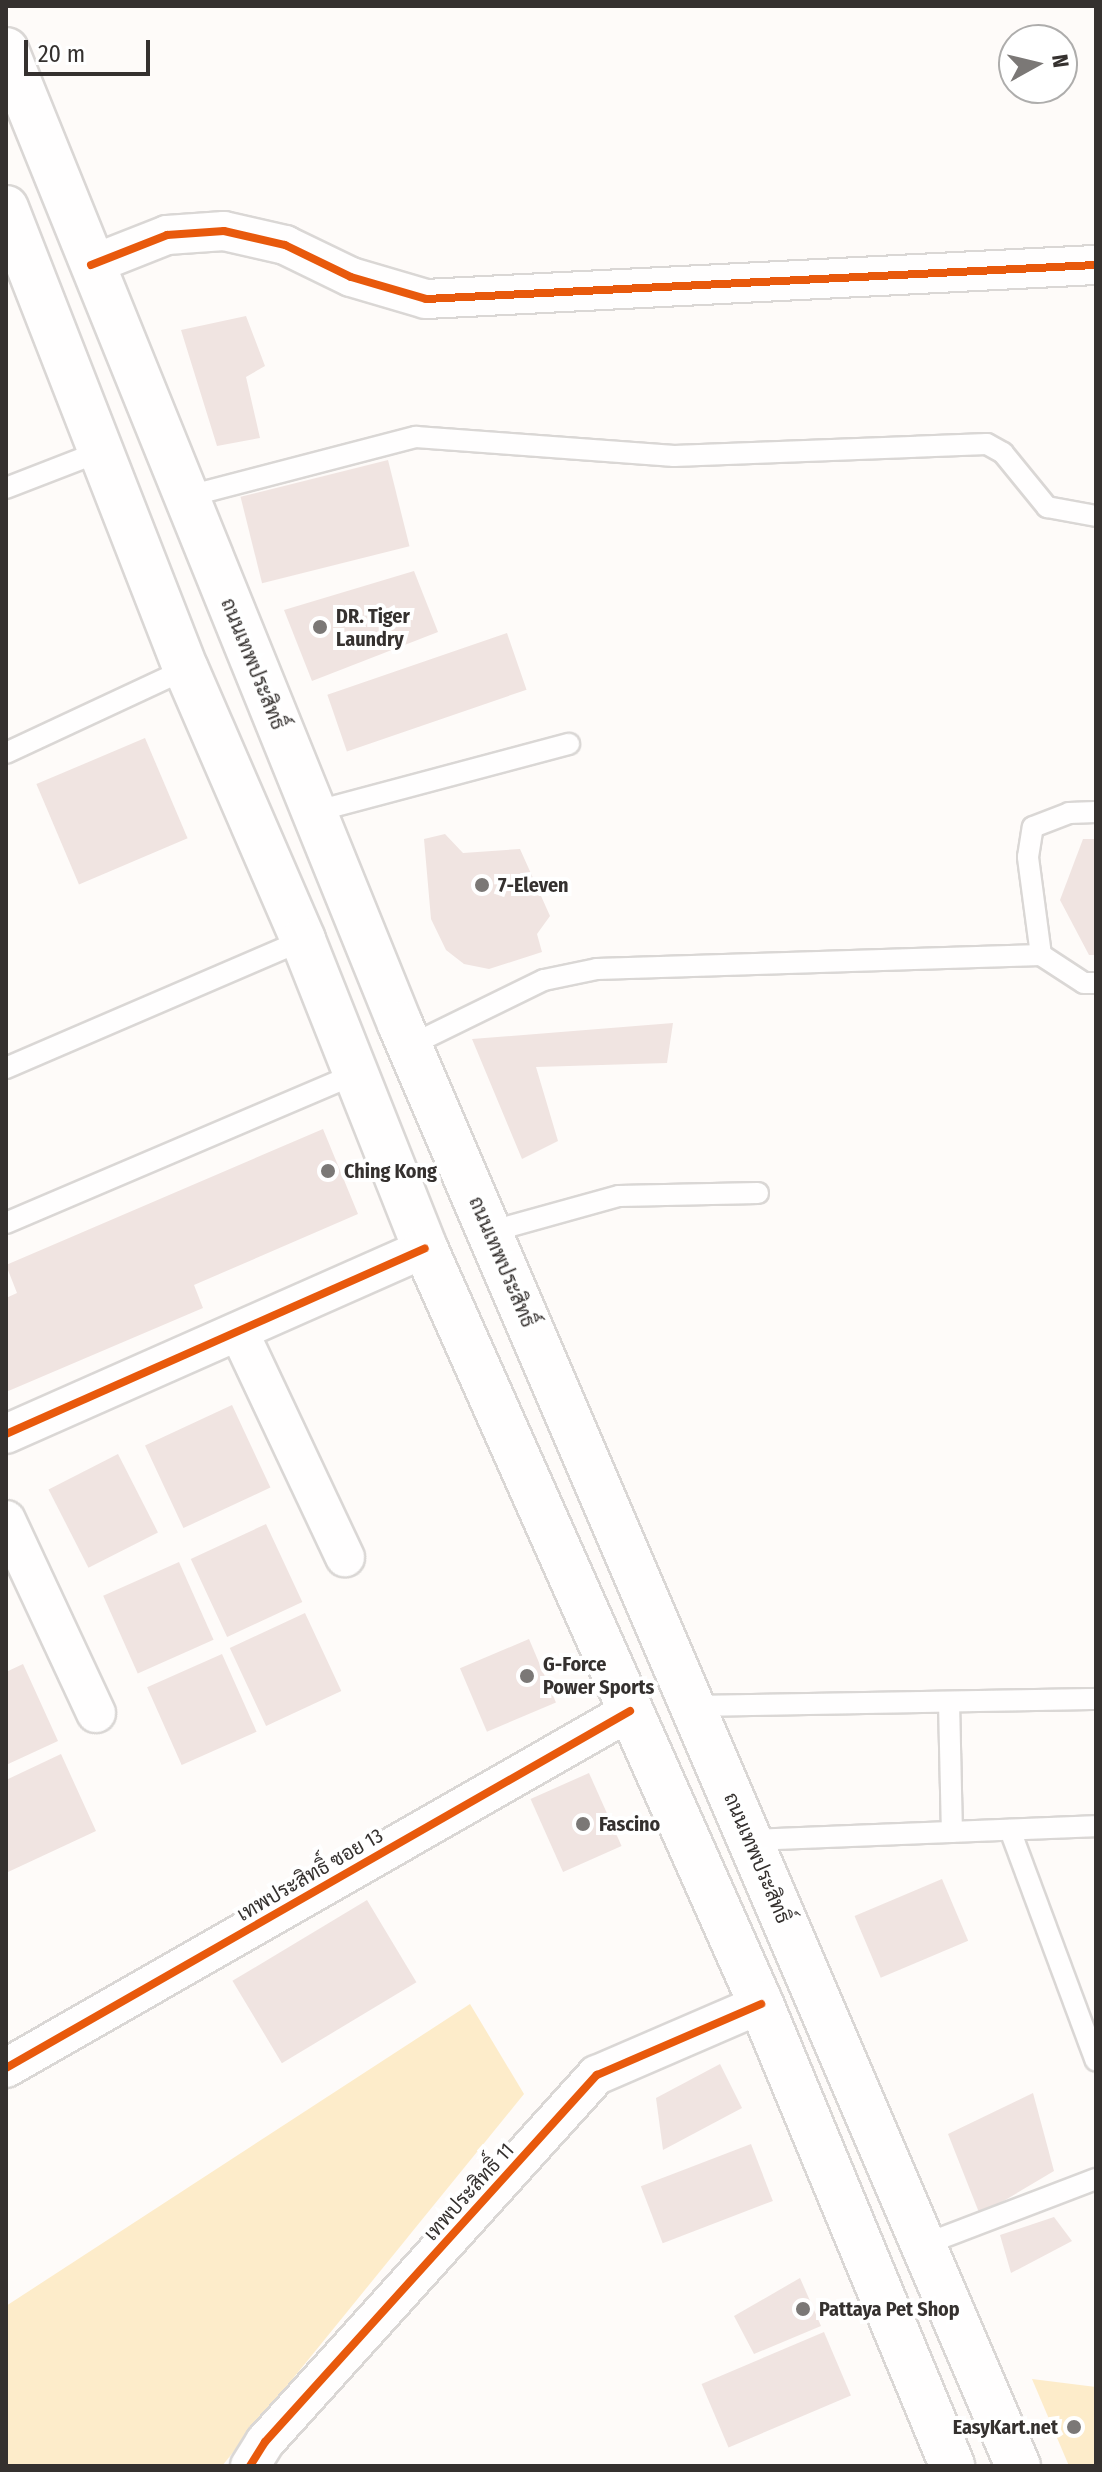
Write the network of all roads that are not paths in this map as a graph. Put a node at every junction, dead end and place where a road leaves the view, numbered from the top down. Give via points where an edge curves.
1 (6, 50) edge
2 (6, 208) edge
3 (91, 265) junction
4 (1096, 265) edge
5 (99, 452) junction
6 (6, 488) edge
7 (185, 497) junction
8 (1096, 516) edge
9 (186, 669) junction
10 (569, 744) dead end
11 (6, 753) edge
12 (313, 812) junction
13 (1096, 812) edge
14 (303, 940) junction
15 (1041, 955) junction
16 (1096, 983) edge
17 (409, 1046) junction
18 (6, 1068) edge
19 (358, 1073) junction
20 (758, 1193) dead end
21 (6, 1223) edge
22 (489, 1232) junction
23 (425, 1248) junction
24 (239, 1332) junction
25 (6, 1434) edge
26 (6, 1520) edge
27 (345, 1557) dead end
28 (1096, 1699) edge
29 (949, 1702) junction
30 (691, 1706) junction
31 (630, 1711) junction
32 (96, 1713) dead end
33 (1096, 1826) edge
34 (1010, 1830) junction
35 (952, 1832) junction
36 (749, 1840) junction
37 (761, 2004) junction
38 (1096, 2061) edge
39 (6, 2068) edge
40 (1096, 2179) edge
41 (923, 2245) junction
42 (250, 2466) edge
43 (952, 2466) edge
44 (1018, 2466) edge

1 - 3 main road, ถนนเทพประสิทธิ์
2 - 5 main road
3 - 4 street via 167,235 224,231 285,245 351,277 426,299
3 - 7 main road, ถนนเทพประสิทธิ์
5 - 6 lane
5 - 9 main road
7 - 8 lane via 416,437 674,456 987,444 1003,453 1047,507
7 - 12 main road, ถนนเทพประสิทธิ์
9 - 11 lane
9 - 14 main road
10 - 12 lane
12 - 17 main road, ถนนเทพประสิทธิ์
13 - 15 lane via 1069,813 1033,827 1028,857
14 - 18 lane
14 - 19 main road
15 - 16 lane via 1084,983
15 - 17 lane via 597,969 544,980
17 - 22 main road, ถนนเทพประสิทธิ์
19 - 21 lane
19 - 23 main road
20 - 22 lane via 619,1196
22 - 30 main road, ถนนเทพประสิทธิ์
23 - 24 street
23 - 31 main road
24 - 25 street
24 - 27 street
26 - 32 street
28 - 29 lane
29 - 30 lane
29 - 35 lane
30 - 36 main road, ถนนเทพประสิทธิ์
31 - 37 main road
31 - 39 street, เทพประสิทธิ์ ซอย 13
33 - 34 lane
34 - 35 lane
34 - 38 lane
35 - 36 lane
36 - 41 main road, ถนนเทพประสิทธิ์
37 - 42 street, เทพประสิทธิ์ 11 via 597,2075 265,2442
37 - 43 main road
40 - 41 lane
41 - 44 main road, ถนนเทพประสิทธิ์

